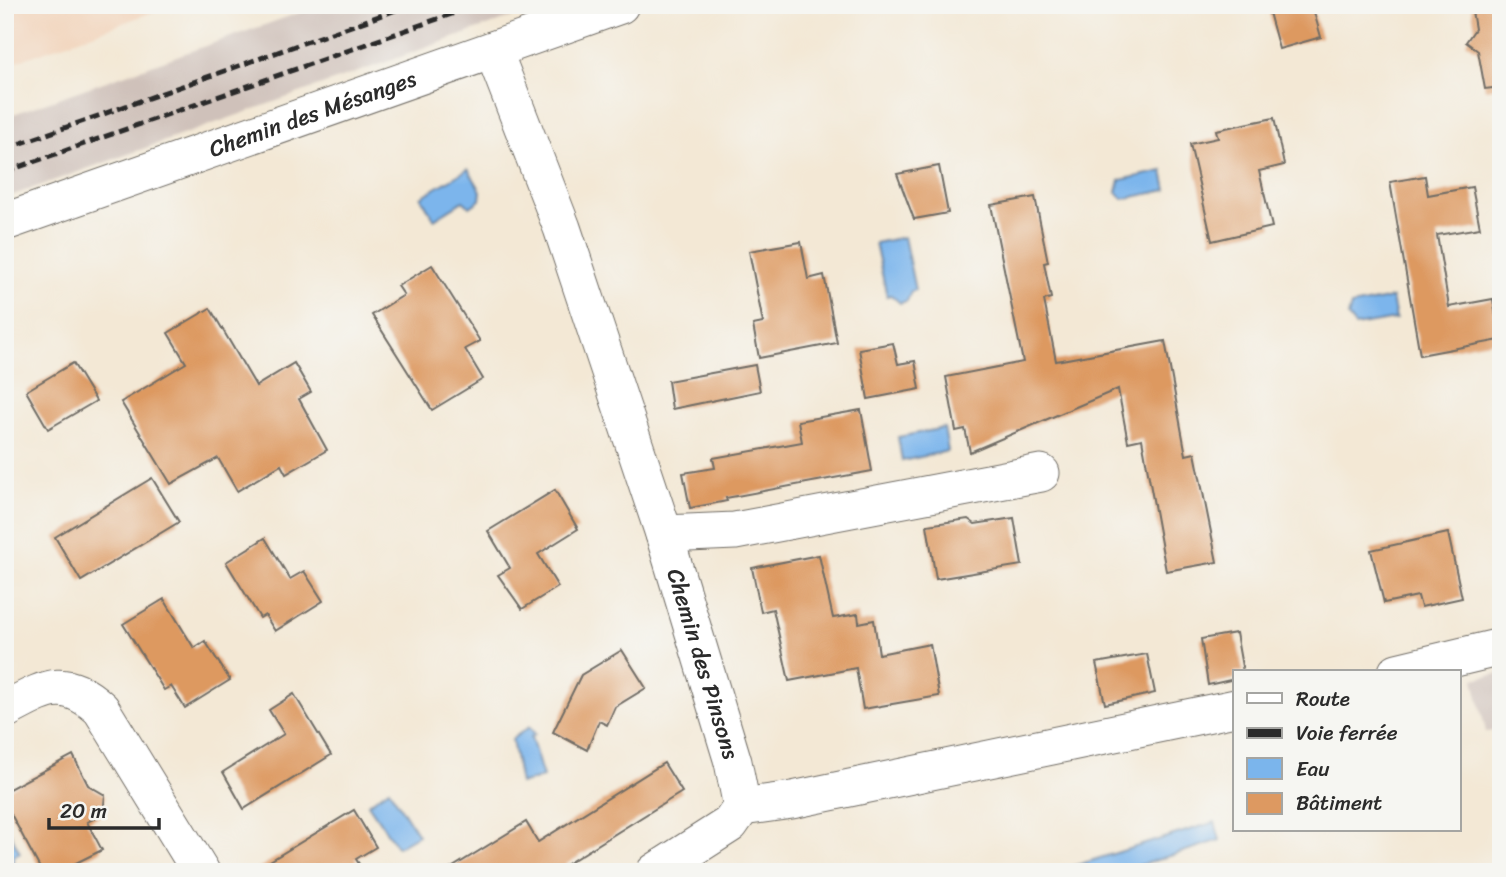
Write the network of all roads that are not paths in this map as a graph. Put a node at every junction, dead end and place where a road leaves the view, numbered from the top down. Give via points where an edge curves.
1 (620, 5) edge
2 (493, 50) junction
3 (5, 222) edge
4 (1041, 473) dead end
5 (664, 534) junction
6 (1501, 647) edge
7 (1405, 670) edge
8 (1233, 708) edge
9 (5, 710) edge
10 (742, 807) junction
11 (201, 872) edge
12 (655, 872) edge

1 - 2 street, Chemin des Mésanges
2 - 3 street, Chemin des Mésanges
2 - 5 street, Chemin des Pinsons via 562,228
4 - 5 street via 735,531
5 - 10 street, Chemin des Pinsons via 733,762
6 - 7 street
8 - 10 street
9 - 11 street via 35,694 62,687 82,692 101,709
10 - 12 street via 730,824

